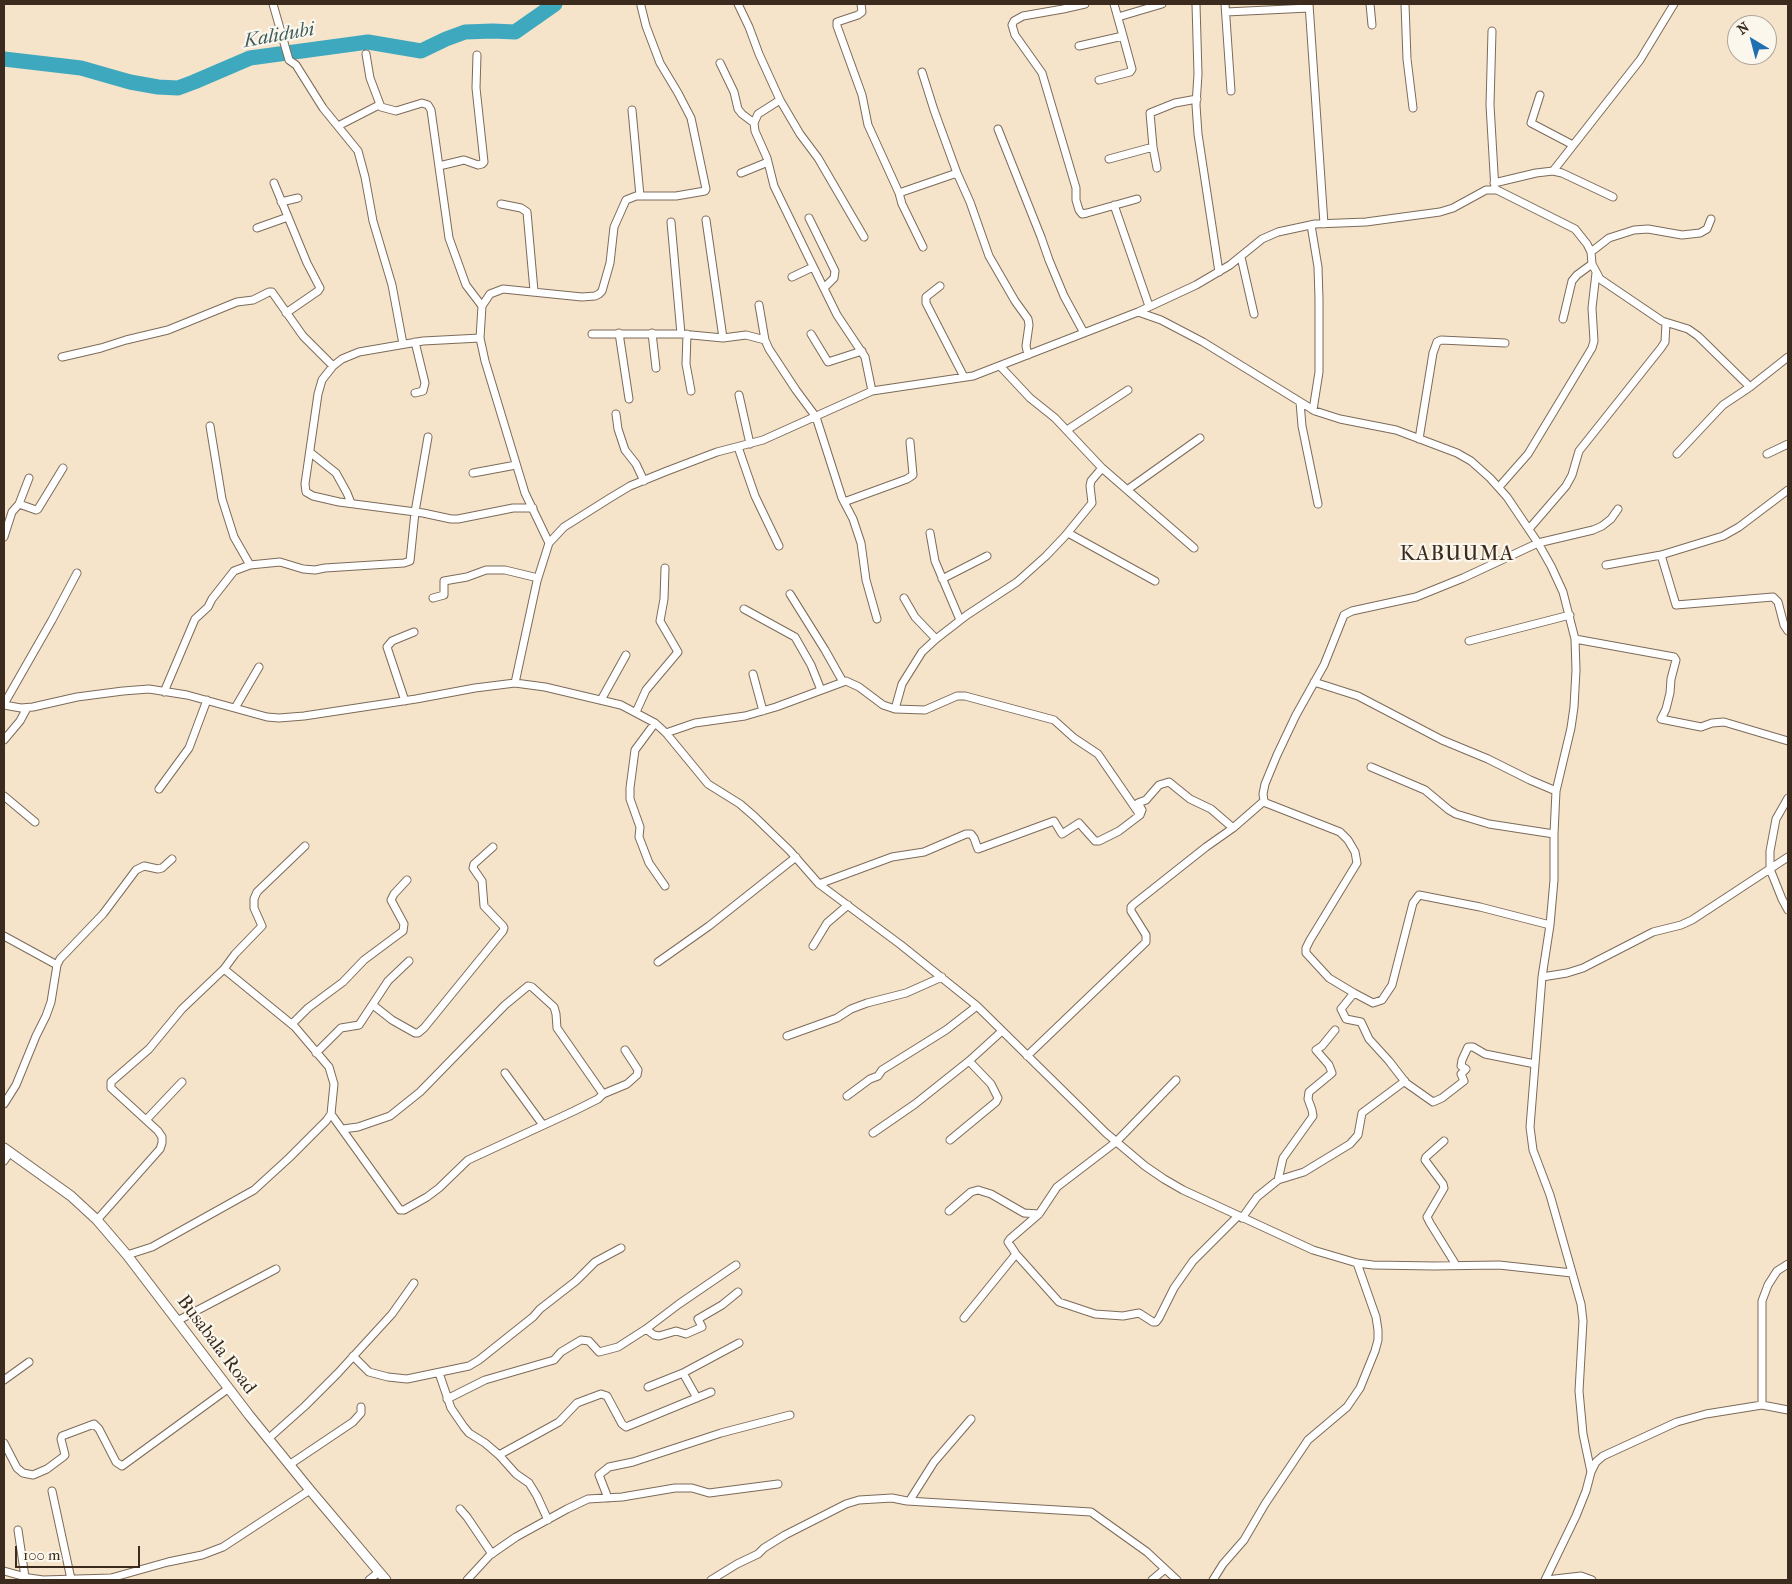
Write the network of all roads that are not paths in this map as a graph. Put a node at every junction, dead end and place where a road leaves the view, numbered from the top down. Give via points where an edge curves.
1 (273, 4) edge
2 (738, 4) edge
3 (861, 4) edge
4 (1085, 4) edge
5 (1114, 4) edge
6 (1159, 4) edge
7 (1196, 4) edge
8 (1225, 4) edge
9 (1370, 4) edge
10 (1405, 4) edge
11 (1674, 4) edge
12 (642, 6) dead end
13 (1309, 6) edge
14 (1265, 7) edge
15 (1226, 12) junction
16 (1118, 17) junction
17 (1372, 25) dead end
18 (1492, 31) dead end
19 (1124, 36) junction
20 (1079, 46) dead end
21 (366, 54) dead end
22 (477, 55) dead end
23 (720, 62) dead end
24 (922, 72) dead end
25 (1099, 80) dead end
26 (1231, 91) dead end
27 (1540, 95) dead end
28 (1197, 99) junction
29 (780, 100) junction
30 (379, 105) junction
31 (1413, 108) dead end
32 (632, 110) dead end
33 (754, 123) junction
34 (338, 126) junction
35 (998, 129) dead end
36 (1573, 145) junction
37 (1153, 147) junction
38 (1109, 159) dead end
39 (768, 162) junction
40 (439, 166) junction
41 (1158, 168) dead end
42 (1553, 171) junction
43 (741, 173) dead end
44 (957, 173) junction
45 (274, 183) dead end
46 (1494, 186) junction
47 (899, 193) junction
48 (640, 196) junction
49 (1613, 197) dead end
50 (298, 198) dead end
51 (1137, 199) dead end
52 (281, 202) junction
53 (501, 204) dead end
54 (1114, 205) junction
55 (288, 218) junction
56 (809, 218) dead end
57 (1710, 219) dead end
58 (706, 220) dead end
59 (671, 222) dead end
60 (1324, 224) junction
61 (1311, 225) junction
62 (257, 228) dead end
63 (864, 237) dead end
64 (923, 247) dead end
65 (1591, 252) junction
66 (1241, 257) junction
67 (1592, 264) junction
68 (813, 267) junction
69 (1219, 272) junction
70 (1596, 273) junction
71 (792, 277) dead end
72 (940, 286) dead end
73 (824, 288) junction
74 (534, 291) junction
75 (759, 305) dead end
76 (482, 306) junction
77 (1149, 306) junction
78 (1138, 312) junction
79 (286, 313) junction
80 (1254, 314) dead end
81 (1563, 319) dead end
82 (1666, 323) junction
83 (619, 333) junction
84 (652, 333) junction
85 (1084, 333) junction
86 (592, 334) dead end
87 (684, 334) junction
88 (811, 334) dead end
89 (480, 338) junction
90 (723, 338) junction
91 (765, 340) junction
92 (415, 342) junction
93 (1506, 343) dead end
94 (403, 344) junction
95 (862, 351) junction
96 (1028, 355) junction
97 (62, 357) dead end
98 (1788, 357) edge
99 (333, 366) junction
100 (1000, 366) junction
101 (656, 368) dead end
102 (964, 378) junction
103 (1750, 387) junction
104 (1128, 390) dead end
105 (691, 391) dead end
106 (872, 391) junction
107 (415, 393) dead end
108 (739, 395) dead end
109 (629, 399) dead end
110 (1300, 402) junction
111 (1313, 410) junction
112 (616, 414) dead end
113 (816, 417) junction
114 (210, 426) dead end
115 (1067, 430) junction
116 (428, 437) dead end
117 (1200, 438) dead end
118 (1419, 439) junction
119 (910, 442) dead end
120 (750, 444) junction
121 (1788, 444) edge
122 (738, 446) junction
123 (311, 452) junction
124 (1677, 454) dead end
125 (1767, 454) dead end
126 (516, 465) junction
127 (63, 468) dead end
128 (1102, 468) junction
129 (472, 473) dead end
130 (29, 478) dead end
131 (644, 481) junction
132 (1499, 488) junction
133 (1127, 490) junction
134 (1788, 490) edge
135 (844, 502) junction
136 (351, 503) junction
137 (19, 504) junction
138 (1318, 504) dead end
139 (533, 508) junction
140 (1618, 509) dead end
141 (415, 512) junction
142 (1529, 529) junction
143 (930, 533) dead end
144 (1068, 533) junction
145 (4, 537) edge
146 (1538, 542) junction
147 (549, 543) junction
148 (778, 546) dead end
149 (1194, 548) dead end
150 (1661, 555) junction
151 (987, 556) dead end
152 (250, 565) junction
153 (1606, 565) dead end
154 (665, 568) dead end
155 (76, 573) dead end
156 (538, 578) junction
157 (942, 579) junction
158 (1155, 581) dead end
159 (790, 594) dead end
160 (433, 598) dead end
161 (904, 598) dead end
162 (744, 609) dead end
163 (1570, 616) junction
164 (877, 619) dead end
165 (960, 620) junction
166 (1788, 631) edge
167 (414, 632) dead end
168 (936, 639) junction
169 (1575, 639) junction
170 (1469, 641) dead end
171 (626, 655) dead end
172 (259, 667) dead end
173 (753, 674) dead end
174 (843, 682) junction
175 (1314, 682) junction
176 (515, 683) junction
177 (821, 690) junction
178 (164, 692) junction
179 (207, 700) junction
180 (405, 700) junction
181 (601, 700) junction
182 (4, 704) edge
183 (27, 708) junction
184 (235, 708) junction
185 (895, 709) junction
186 (764, 711) junction
187 (636, 712) junction
188 (655, 723) junction
189 (666, 733) junction
190 (4, 740) edge
191 (1788, 741) edge
192 (1371, 767) dead end
193 (159, 789) dead end
194 (1556, 791) junction
195 (4, 796) edge
196 (1788, 798) edge
197 (1264, 801) junction
198 (1140, 815) junction
199 (35, 822) dead end
200 (1233, 828) junction
201 (1554, 834) junction
202 (304, 846) dead end
203 (493, 847) dead end
204 (796, 857) junction
205 (1788, 857) edge
206 (172, 859) dead end
207 (1770, 870) junction
208 (407, 880) dead end
209 (819, 884) junction
210 (665, 886) dead end
211 (848, 905) junction
212 (1788, 910) edge
213 (1550, 925) junction
214 (4, 936) edge
215 (813, 946) dead end
216 (409, 961) dead end
217 (658, 962) dead end
218 (56, 965) junction
219 (224, 970) junction
220 (942, 977) junction
221 (1542, 977) junction
222 (1354, 994) junction
223 (373, 1005) junction
224 (977, 1006) junction
225 (292, 1024) junction
226 (1335, 1030) dead end
227 (1002, 1031) junction
228 (788, 1036) dead end
229 (625, 1050) dead end
230 (316, 1053) junction
231 (1027, 1056) junction
232 (968, 1061) junction
233 (1535, 1064) junction
234 (505, 1073) dead end
235 (1176, 1080) dead end
236 (1405, 1081) junction
237 (182, 1082) dead end
238 (603, 1094) junction
239 (847, 1096) dead end
240 (4, 1104) edge
241 (330, 1114) junction
242 (146, 1120) junction
243 (543, 1125) junction
244 (342, 1129) junction
245 (873, 1133) dead end
246 (950, 1140) dead end
247 (1116, 1142) junction
248 (1444, 1142) dead end
249 (7, 1150) edge
250 (4, 1161) edge
251 (1278, 1180) junction
252 (948, 1210) dead end
253 (1039, 1214) junction
254 (1240, 1217) junction
255 (97, 1220) junction
256 (621, 1248) dead end
257 (1016, 1254) junction
258 (127, 1255) junction
259 (1357, 1263) junction
260 (1788, 1264) edge
261 (736, 1265) dead end
262 (1456, 1265) junction
263 (276, 1269) dead end
264 (1572, 1273) junction
265 (414, 1283) dead end
266 (738, 1292) dead end
267 (964, 1318) dead end
268 (177, 1321) junction
269 (646, 1329) junction
270 (739, 1343) dead end
271 (353, 1356) junction
272 (29, 1362) dead end
273 (439, 1373) junction
274 (683, 1373) junction
275 (4, 1380) edge
276 (648, 1387) dead end
277 (228, 1388) junction
278 (711, 1392) dead end
279 (697, 1398) junction
280 (447, 1399) junction
281 (1762, 1405) junction
282 (361, 1407) dead end
283 (1788, 1410) edge
284 (790, 1415) dead end
285 (971, 1419) dead end
286 (268, 1438) junction
287 (4, 1443) edge
288 (499, 1454) junction
289 (289, 1465) junction
290 (1591, 1472) junction
291 (778, 1484) dead end
292 (310, 1490) junction
293 (52, 1491) dead end
294 (608, 1498) junction
295 (910, 1500) junction
296 (460, 1509) dead end
297 (548, 1520) junction
298 (18, 1530) dead end
299 (492, 1554) junction
300 (4, 1570) edge
301 (1165, 1570) junction
302 (379, 1572) junction
303 (28, 1578) edge
304 (118, 1578) edge
305 (71, 1579) edge
306 (369, 1580) edge
307 (386, 1580) edge
308 (468, 1580) edge
309 (711, 1580) edge
310 (1152, 1580) edge
311 (1177, 1580) edge
312 (1213, 1580) edge
313 (1546, 1580) edge
314 (1592, 1580) edge

1 - 34 street via 289,60 296,65
2 - 29 street
3 - 47 street via 862,12 837,22 837,26 862,96 868,125
4 - 54 street via 1023,16 1012,25 1042,74 1076,188 1079,210 1082,214
5 - 16 street
6 - 16 street
7 - 28 street
8 - 15 street
9 - 17 street
10 - 31 street
11 - 36 street via 1640,60
12 - 48 street via 660,63 691,118 706,186 705,191 676,196
13 - 14 street
13 - 60 street
14 - 15 street
15 - 26 street
16 - 19 street
18 - 46 street via 1490,105
19 - 20 street
19 - 25 street via 1132,69
21 - 30 street
22 - 40 street via 476,88 484,162 478,165 464,160
23 - 33 street via 738,109
24 - 44 street
27 - 36 street via 1531,122
28 - 37 street via 1150,113
28 - 69 street via 1198,134
29 - 33 street via 758,114
29 - 63 street
30 - 34 street
30 - 40 street via 396,111 428,104
32 - 48 street
33 - 39 street
34 - 94 street via 359,156 373,222 392,285
35 - 85 street via 1064,296
36 - 42 street
37 - 38 street
37 - 41 street
39 - 43 street
39 - 68 street via 774,186
40 - 76 street via 449,238 466,285
42 - 46 street
42 - 49 street
44 - 47 street
44 - 96 street via 989,256 1028,319
45 - 52 street
46 - 60 street via 1440,212
46 - 65 street via 1575,229
47 - 64 street
48 - 74 street via 626,200 614,227 610,263 602,291 595,296 582,297
50 - 52 street
51 - 54 street
52 - 55 street
53 - 74 street via 527,212
54 - 77 street
55 - 62 street
55 - 79 street via 320,288
56 - 73 street via 835,271 834,278
57 - 65 street via 1707,228 1700,233 1682,235 1634,230 1609,238
58 - 90 street
59 - 87 street
60 - 61 street
61 - 66 street via 1270,235
61 - 111 street via 1318,267 1319,308 1319,372
65 - 67 street
66 - 69 street
66 - 80 street
67 - 70 street
67 - 81 street via 1572,281
68 - 71 street
68 - 73 street
69 - 77 street
70 - 82 street via 1600,280
70 - 132 street via 1592,348 1528,454
72 - 102 street via 926,297 926,303
73 - 95 street via 842,323
74 - 76 street via 503,289 490,294
75 - 91 street
76 - 89 street
77 - 78 street
78 - 85 street
78 - 110 street via 1203,342
79 - 97 street via 272,292 266,292 168,330
79 - 99 street via 303,336
82 - 103 street via 1698,336
82 - 142 street via 1666,336 1661,348 1580,451 1566,486
83 - 84 street
83 - 86 street
83 - 109 street
84 - 87 street
84 - 101 street
85 - 96 street
87 - 90 street
87 - 105 street
88 - 95 street via 828,362
89 - 92 street
89 - 126 street
90 - 91 street via 746,335
91 - 113 street
92 - 94 street
92 - 107 street via 425,383 423,391
93 - 118 street via 1437,342
94 - 99 street via 359,352
95 - 106 street
96 - 100 street
98 - 103 street
99 - 123 street via 322,380 318,394
100 - 102 street
100 - 115 street
102 - 106 street
103 - 124 street via 1723,405
104 - 115 street
106 - 113 street
108 - 120 street
110 - 111 street
110 - 138 street
111 - 118 street via 1396,430
112 - 131 street via 625,450
113 - 120 street
113 - 135 street
114 - 152 street via 222,499 234,537
115 - 128 street
116 - 141 street
117 - 133 street
118 - 132 street via 1471,461
119 - 135 street via 913,475
120 - 122 street
121 - 125 street
122 - 131 street
122 - 148 street
123 - 136 street via 336,473
123 - 136 street via 306,492
126 - 129 street
126 - 139 street
127 - 137 street via 38,509
128 - 133 street
128 - 144 street via 1091,481 1092,503
130 - 137 street
131 - 147 street via 630,486 564,527
132 - 142 street
133 - 149 street
134 - 150 street via 1723,536
135 - 164 street via 862,543 866,580
136 - 141 street
137 - 145 street via 12,512
139 - 141 street via 513,508 458,519
139 - 147 street
140 - 146 street via 1611,519 1593,530
141 - 152 street via 408,562 310,570 280,562
142 - 146 street
143 - 157 street
144 - 158 street
144 - 165 street via 1017,582
146 - 163 street via 1563,592
146 - 175 street via 1416,597 1348,612
147 - 156 street
150 - 153 street
150 - 166 street via 1676,605 1773,597 1778,602
151 - 157 street
152 - 178 street via 231,574 208,607 195,619
154 - 187 street via 660,621 678,652 650,685
155 - 182 street
156 - 160 street via 505,570 486,570 444,581 444,595
156 - 176 street
157 - 165 street
159 - 174 street
161 - 168 street via 915,617
162 - 177 street via 797,640
163 - 169 street
163 - 170 street
165 - 168 street
167 - 180 street via 392,641 387,647
168 - 185 street via 911,668 902,684
169 - 191 street via 1674,657 1670,693 1661,719 1701,727 1724,722
169 - 194 street via 1573,714
171 - 181 street
172 - 184 street
173 - 186 street
174 - 177 street
174 - 185 street via 853,683 883,705
175 - 194 street via 1358,696 1442,740
175 - 197 street via 1277,755 1265,784
176 - 180 street
176 - 181 street
177 - 186 street
178 - 179 street
178 - 183 street via 149,689 123,691
179 - 184 street
179 - 193 street via 189,748
180 - 184 street via 279,718
181 - 187 street
182 - 183 street
183 - 190 street
185 - 198 street via 925,710 957,696 966,696 1054,720 1098,754
186 - 189 street
187 - 188 street
188 - 189 street
188 - 210 street via 635,750 630,799 649,863
189 - 204 street via 708,784 740,804
192 - 201 street via 1425,790 1456,814 1489,824
194 - 201 street
195 - 199 street
196 - 207 street via 1776,819
197 - 200 street
197 - 222 street via 1340,832 1355,852 1357,863 1306,948 1306,953 1329,978
198 - 200 street via 1142,810 1138,803 1146,800 1159,785 1169,782
198 - 209 street via 1099,841 1095,841 1079,823 1062,834 1054,820 978,849 971,834 966,834 924,852 892,857
200 - 231 street via 1131,907 1146,935 1146,942
201 - 213 street
202 - 219 street via 257,892 254,908 263,925
203 - 223 street via 473,868 482,882 484,906 503,926 503,931 418,1033 392,1020
204 - 209 street
204 - 217 street
205 - 207 street
206 - 218 street via 162,868 144,866 136,870 103,914
207 - 212 street
207 - 221 street via 1692,920 1652,932 1583,968
208 - 225 street via 391,900 404,924 403,931 364,960
209 - 211 street
211 - 215 street via 827,923
211 - 220 street
213 - 221 street
213 - 222 street via 1419,895 1413,903 1394,977 1382,1000 1373,1003
214 - 218 street
216 - 223 street via 388,981
218 - 240 street via 46,1016 16,1085
219 - 225 street
219 - 242 street via 182,1009 149,1050 111,1082 111,1088
220 - 224 street
220 - 228 street via 906,993 851,1009 837,1018
221 - 233 street
222 - 236 street via 1341,1009 1346,1018 1361,1022 1369,1039
223 - 230 street via 359,1025 341,1028
224 - 227 street
224 - 239 street
225 - 230 street
226 - 251 street via 1316,1050 1332,1073 1309,1092 1313,1116 1286,1152
227 - 231 street
227 - 232 street
229 - 238 street via 637,1066 637,1075 620,1088
230 - 241 street via 333,1077
231 - 247 street
232 - 245 street
232 - 246 street via 991,1084 998,1098
233 - 236 street via 1485,1054 1468,1047 1461,1066 1466,1069 1461,1074 1464,1081 1438,1101 1430,1101
233 - 264 street via 1530,1137
234 - 243 street
235 - 247 street
236 - 251 street via 1362,1113 1358,1135 1350,1144 1304,1172
237 - 242 street
238 - 243 street
238 - 244 street via 557,1028 555,1010 528,986 505,1005 420,1092 390,1116
241 - 244 street
241 - 258 street via 254,1190 152,1247
242 - 255 street via 162,1137 160,1149
243 - 244 street via 468,1160 439,1188 404,1210 400,1210
247 - 253 street via 1057,1187
247 - 254 street via 1164,1179
248 - 262 street via 1425,1160 1444,1188 1427,1217
249 - 250 street
249 - 255 street, Busabala Road via 71,1196
251 - 254 street
252 - 253 street via 978,1190 1024,1213
253 - 257 street via 1008,1241
254 - 257 street via 1193,1262 1174,1288 1156,1322 1139,1314 1095,1314 1066,1306
254 - 259 street via 1313,1250
255 - 258 street, Busabala Road
256 - 273 street via 595,1262 572,1285 479,1360 469,1366
257 - 267 street
258 - 268 street, Busabala Road
259 - 262 street
259 - 312 street via 1376,1317 1378,1335 1376,1351 1360,1388 1347,1407 1308,1440 1244,1540
260 - 281 street via 1768,1285 1762,1301
261 - 269 street
262 - 264 street via 1521,1266
263 - 268 street
264 - 290 street via 1581,1304 1578,1391
265 - 271 street via 392,1314
266 - 269 street via 698,1319 702,1327 686,1334 676,1331 659,1336
268 - 277 street, Busabala Road
269 - 280 street via 602,1353 589,1341 582,1340 554,1360 485,1380
270 - 274 street
271 - 273 street via 374,1375 407,1379
271 - 286 street
272 - 275 street
273 - 280 street
274 - 276 street
274 - 279 street
277 - 286 street, Busabala Road
277 - 287 street via 122,1466 116,1462 94,1424 62,1436 64,1457 33,1475 17,1468
278 - 279 street
279 - 288 street via 626,1426 607,1396 601,1394 576,1403 558,1422
280 - 288 street via 464,1427
281 - 283 street
281 - 290 street via 1677,1422 1603,1456
282 - 289 street via 361,1413 353,1422
284 - 294 street via 608,1467 599,1475
285 - 295 street via 934,1462
286 - 289 street, Busabala Road
288 - 297 street via 528,1483
289 - 292 street, Busabala Road
290 - 313 street via 1576,1516
291 - 294 street via 709,1493 675,1488
292 - 302 street, Busabala Road
292 - 304 street via 223,1547
293 - 305 street
294 - 297 street via 588,1499
295 - 301 street via 1091,1512 1147,1552
295 - 309 street via 874,1499 846,1504 785,1535
296 - 299 street
297 - 299 street
298 - 303 street
299 - 308 street
300 - 303 street
301 - 310 street
301 - 311 street
302 - 306 street
302 - 307 street, Busabala Road
303 - 305 street
304 - 305 street
313 - 314 street via 1581,1576

